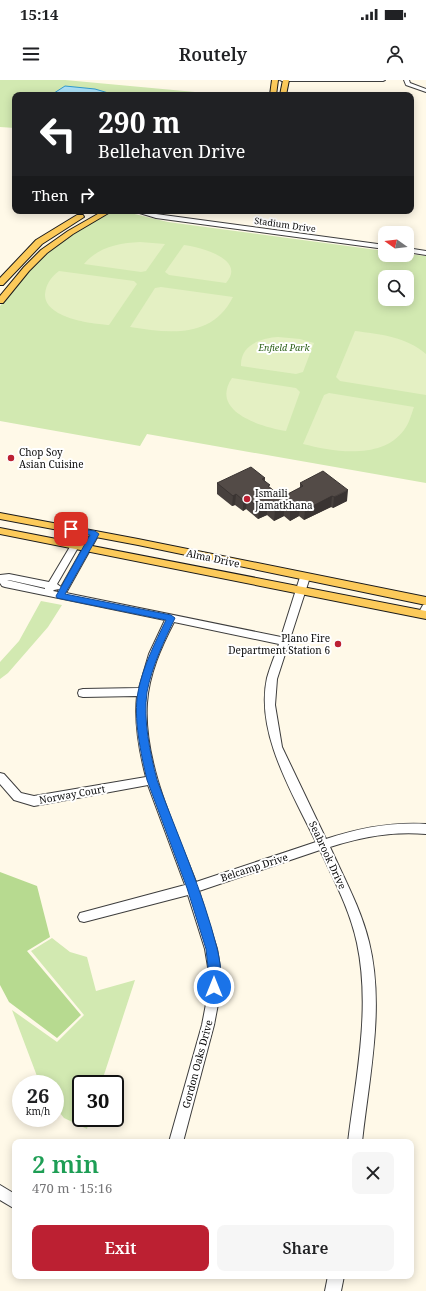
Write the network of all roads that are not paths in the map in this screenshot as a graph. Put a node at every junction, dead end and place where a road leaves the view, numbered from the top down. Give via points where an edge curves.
1 (275, 80) edge
2 (282, 80) edge
3 (286, 80) edge
4 (383, 80) edge
5 (407, 80) edge
6 (413, 80) edge
7 (415, 86) junction
8 (426, 91) edge
9 (273, 92) edge
10 (284, 92) edge
11 (86, 214) edge
12 (103, 214) edge
13 (148, 214) edge
14 (378, 246) edge
15 (414, 251) edge
16 (426, 253) edge
17 (0, 283) edge
18 (0, 301) edge
19 (0, 516) edge
20 (0, 531) edge
21 (83, 532) junction
22 (95, 534) junction
23 (75, 546) junction
24 (87, 548) junction
25 (305, 577) junction
26 (1, 580) edge
27 (49, 589) junction
28 (301, 589) junction
29 (62, 592) junction
30 (426, 601) edge
31 (425, 612) edge
32 (171, 618) junction
33 (284, 641) junction
34 (143, 692) junction
35 (83, 693) dead end
36 (0, 777) edge
37 (152, 780) junction
38 (426, 829) edge
39 (323, 844) junction
40 (192, 888) junction
41 (84, 917) dead end
42 (177, 1139) edge
43 (355, 1139) edge
44 (0, 1192) edge
45 (12, 1200) edge
46 (335, 1279) edge
47 (333, 1291) edge

1 - 9 main road
2 - 3 street
3 - 4 street
3 - 10 main road
5 - 7 street via 408,84
6 - 7 street via 417,85
7 - 8 street
11 - 17 main road via 39,242
12 - 18 main road via 52,245
13 - 14 street, Stadium Drive
15 - 16 street
19 - 21 main road, Alma Drive
20 - 23 main road, Alma Drive
21 - 22 main road, Alma Drive
21 - 23 street
22 - 24 street
22 - 25 main road, Alma Drive
23 - 24 main road, Alma Drive
23 - 27 street
24 - 28 main road, Alma Drive
24 - 29 street
25 - 28 street, Seabrook Drive
25 - 30 main road, Alma Drive
26 - 27 street via 5,584
27 - 29 street
28 - 31 main road, Alma Drive
28 - 33 street, Seabrook Drive
29 - 32 street
32 - 33 street
32 - 34 street, Gordon Oaks Drive via 155,652
33 - 39 street, Seabrook Drive via 272,679 270,705 273,730 277,747
34 - 35 street
34 - 37 street, Gordon Oaks Drive via 143,733
36 - 37 street, Norway Court via 18,797 34,801
37 - 40 street, Gordon Oaks Drive
38 - 39 street, Belcamp Drive via 381,829
39 - 40 street, Belcamp Drive
39 - 43 street, Seabrook Drive via 358,922 370,990 367,1042
40 - 41 street, Belcamp Drive
40 - 42 street, Gordon Oaks Drive via 211,949 214,987 208,1025
44 - 45 street
46 - 47 street

